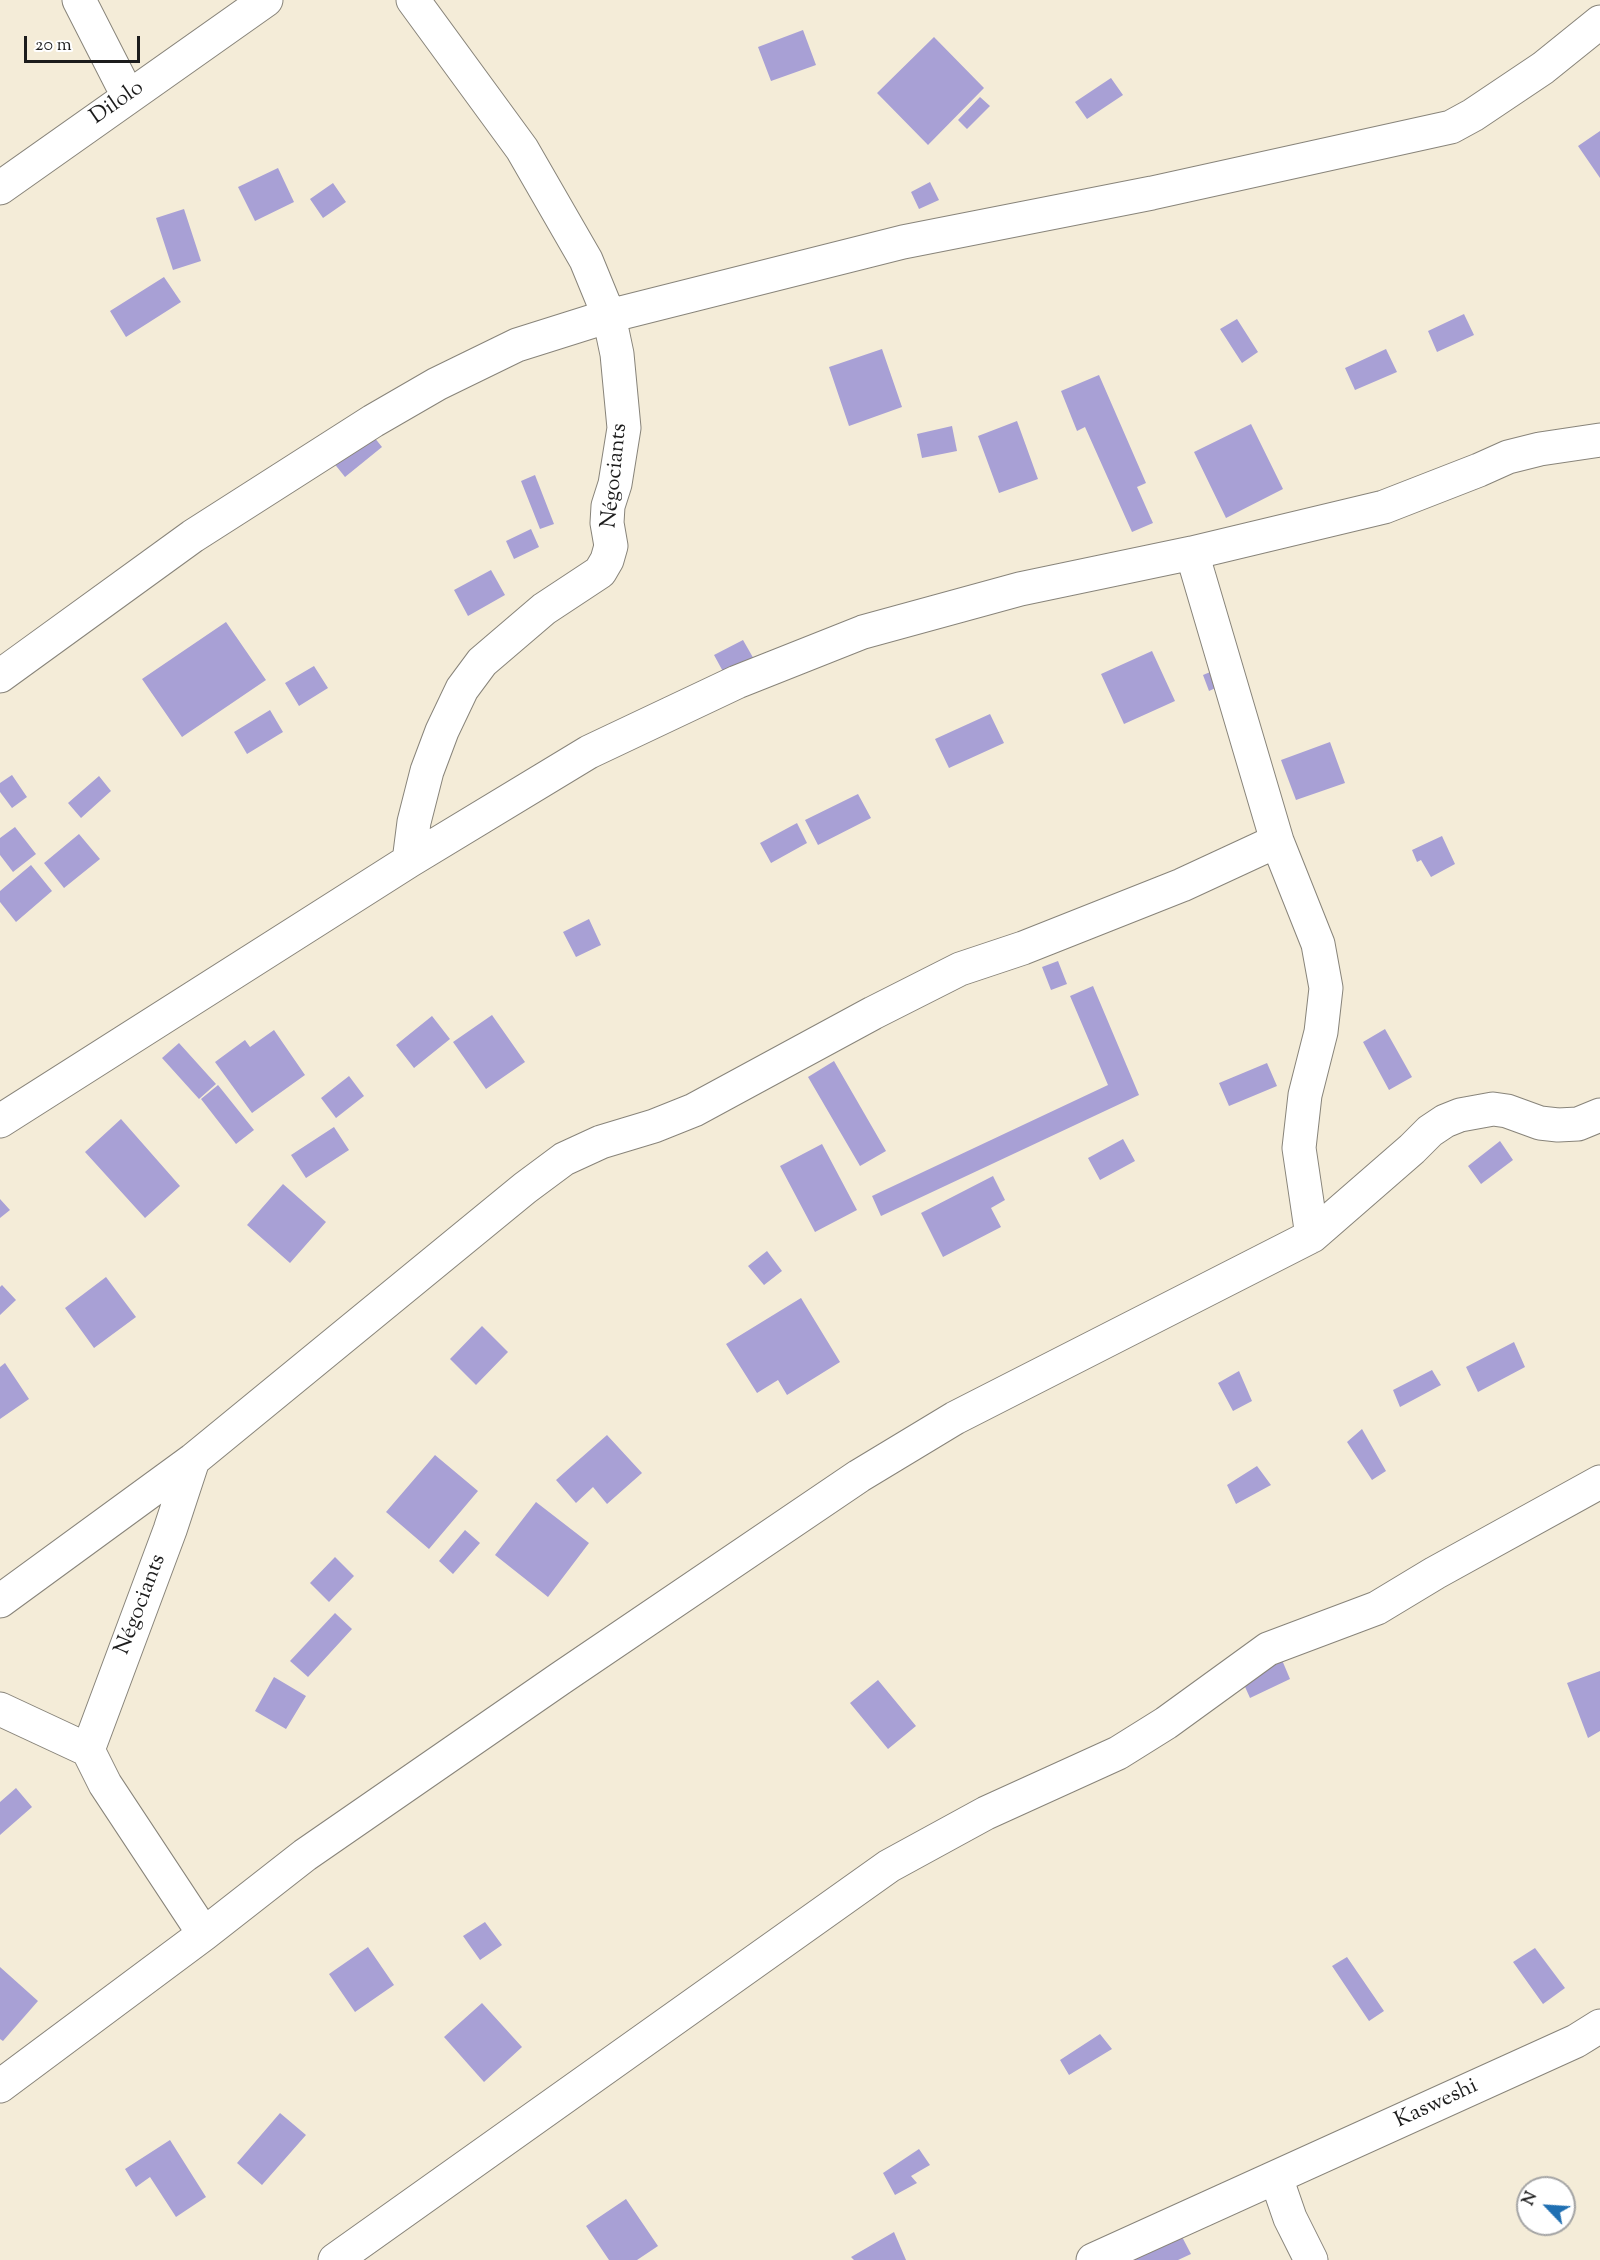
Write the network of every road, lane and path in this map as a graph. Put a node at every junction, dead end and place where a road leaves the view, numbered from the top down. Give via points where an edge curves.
1 (79, 0) edge
2 (266, 0) edge
3 (413, 0) edge
4 (1600, 22) edge
5 (128, 96) junction
6 (0, 188) edge
7 (609, 316) junction
8 (1600, 440) edge
9 (1192, 553) junction
10 (0, 676) edge
11 (1277, 841) junction
12 (409, 861) junction
13 (1600, 1115) edge
14 (0, 1121) edge
15 (1312, 1236) junction
16 (193, 1460) junction
17 (1600, 1482) edge
18 (0, 1602) edge
19 (0, 1709) edge
20 (88, 1749) junction
21 (204, 1934) junction
22 (1600, 2026) edge
23 (0, 2086) edge
24 (1272, 2180) junction
25 (335, 2260) edge
26 (1093, 2260) edge
27 (1311, 2260) edge

1 - 5 street
2 - 5 street, Dilolo
3 - 7 street, Négociants via 522,149 586,260
4 - 7 street via 1543,68 1451,127 1152,193 903,242
5 - 6 street, Dilolo
7 - 10 street via 517,345 391,410 194,536
7 - 12 street, Négociants via 624,428 608,506 611,546 607,560 600,572 544,609 482,662 462,688 427,771
8 - 9 street via 1508,457 1384,507
9 - 11 street
9 - 12 street via 1020,589 863,632 737,681 590,752
11 - 15 street via 1318,944 1326,988 1322,1032 1305,1095 1299,1149
11 - 16 street via 1182,885 960,969 694,1110 564,1159
12 - 14 street
13 - 15 street via 1578,1124 1558,1125 1493,1109 1452,1118 1430,1131
15 - 21 street via 955,1418 859,1476 325,1842
16 - 18 street
16 - 20 street, Négociants
17 - 25 street via 1377,1608 1268,1649 1118,1753 986,1813 889,1866
19 - 20 street
20 - 21 street via 105,1784
21 - 23 street
22 - 24 street, Kasweshi via 1565,2046
24 - 26 street, Kasweshi
24 - 27 street via 1280,2189

